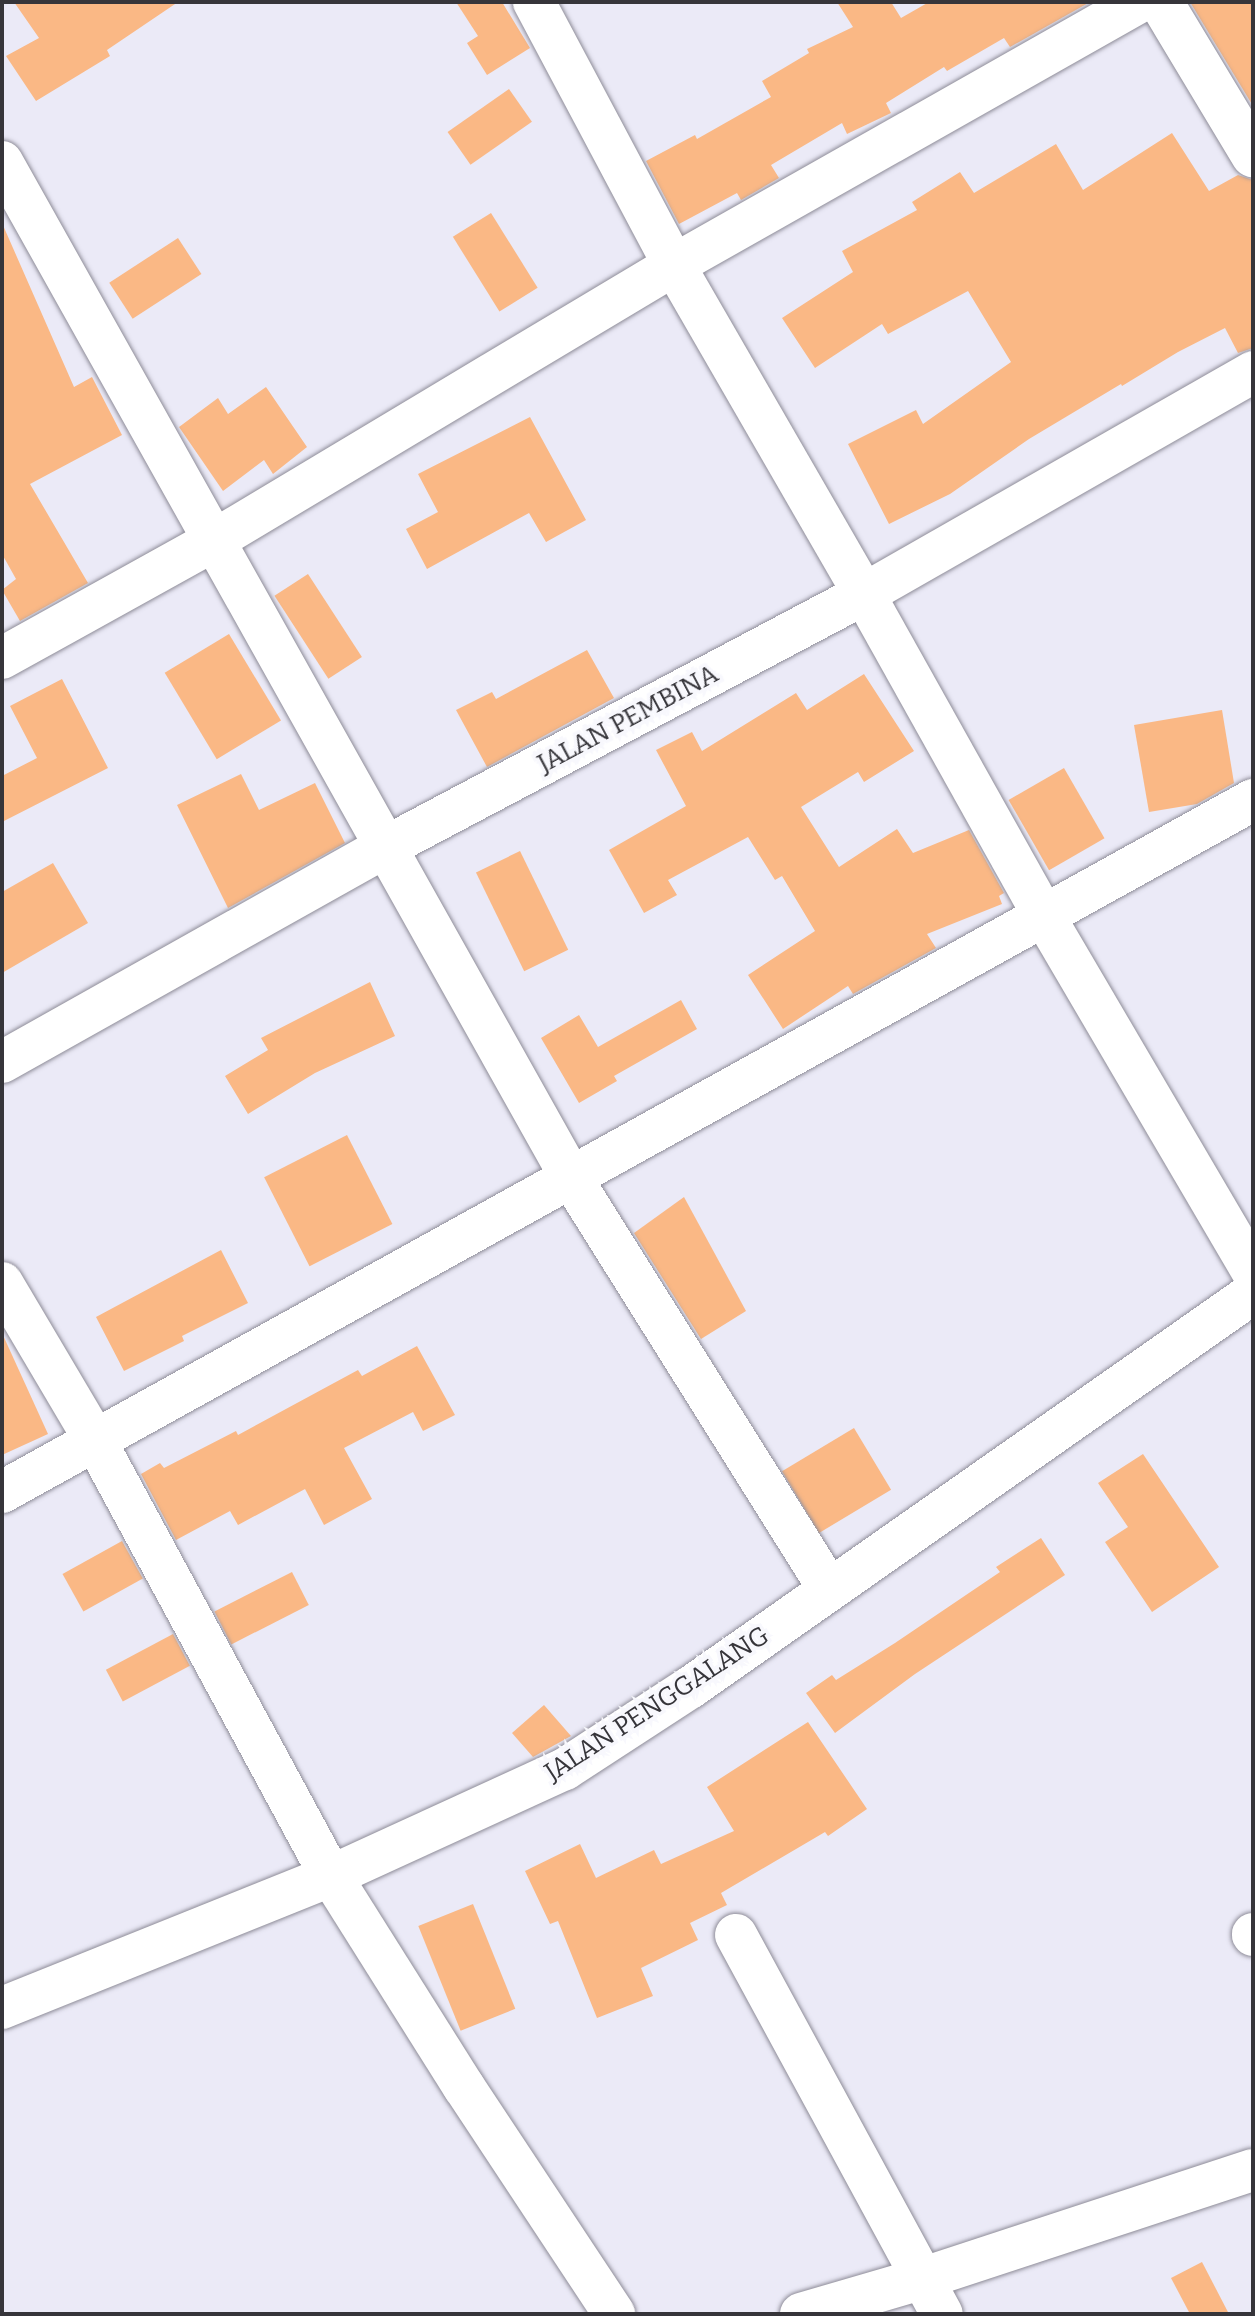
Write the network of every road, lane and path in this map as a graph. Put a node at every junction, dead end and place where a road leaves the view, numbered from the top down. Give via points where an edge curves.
1 (534, 2) edge
2 (1139, 2) edge
3 (1161, 2) edge
4 (1253, 155) edge
5 (2, 162) edge
6 (674, 265) junction
7 (1253, 372) edge
8 (213, 541) junction
9 (864, 594) junction
10 (2, 658) edge
11 (1253, 800) edge
12 (384, 848) junction
13 (1044, 916) junction
14 (2, 1062) edge
15 (570, 1176) junction
16 (1253, 1272) edge
17 (2, 1283) edge
18 (1253, 1293) edge
19 (96, 1442) junction
20 (2, 1492) edge
21 (828, 1588) junction
22 (331, 1876) junction
23 (736, 1935) dead end
24 (2, 2008) edge
25 (1253, 2170) edge
26 (921, 2279) junction
27 (614, 2314) edge
28 (801, 2314) edge
29 (942, 2314) edge

1 - 6 street
2 - 6 street
3 - 4 street
5 - 8 street
6 - 8 street
6 - 9 street
7 - 9 street, JALAN PEMBINA
8 - 10 street
8 - 12 street
9 - 12 street, JALAN PEMBINA
9 - 13 street
11 - 13 street
12 - 14 street, JALAN PEMBINA
12 - 15 street
13 - 15 street
13 - 16 street
15 - 19 street
15 - 21 street
17 - 19 street
18 - 21 street, JALAN PENGGALANG
19 - 20 street
19 - 22 street
21 - 22 street, JALAN PENGGALANG via 565,1769
22 - 24 street, JALAN PENGGALANG
22 - 27 street
23 - 26 street
25 - 26 street
26 - 28 street
26 - 29 street

